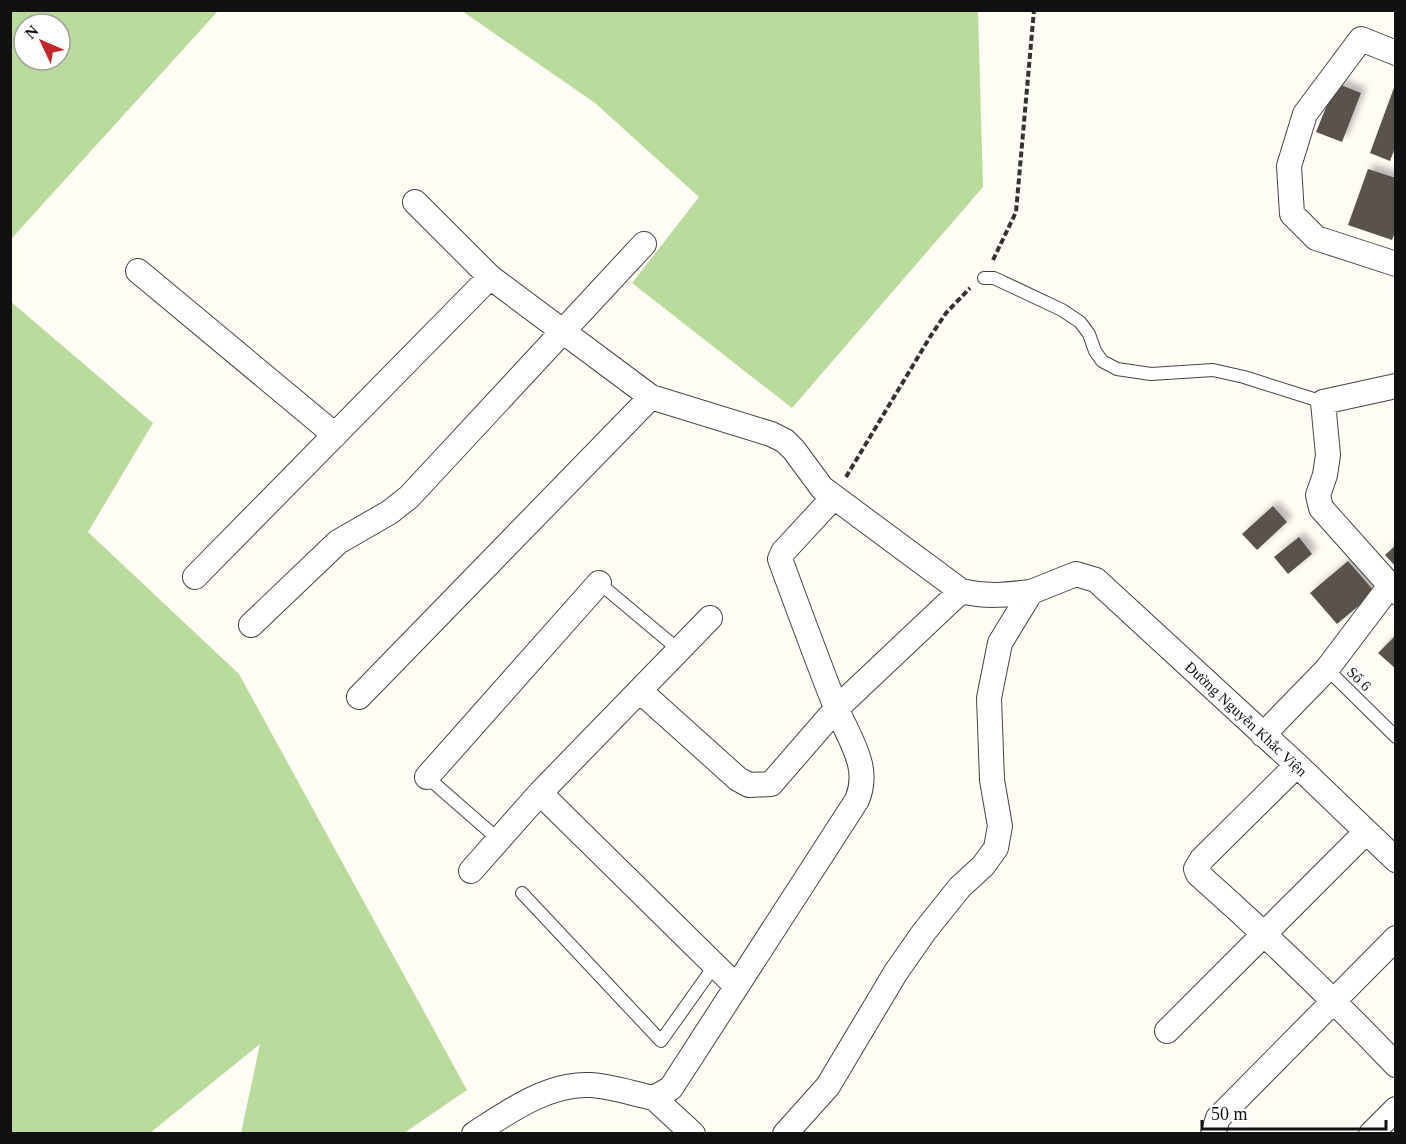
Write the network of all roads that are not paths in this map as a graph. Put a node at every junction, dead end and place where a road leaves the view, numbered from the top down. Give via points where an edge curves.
1 (1395, 53) edge
2 (415, 202) dead end
3 (644, 244) dead end
4 (1395, 264) edge
5 (138, 271) dead end
6 (490, 277) junction
7 (984, 278) road end
8 (561, 332) junction
9 (1395, 386) edge
10 (651, 397) junction
11 (1323, 402) junction
12 (335, 435) junction
13 (833, 498) junction
14 (195, 577) dead end
15 (599, 583) joint
16 (1392, 590) edge
17 (962, 591) junction
18 (1031, 592) junction
19 (710, 618) dead end
20 (250, 625) dead end
21 (680, 650) junction
22 (1327, 669) junction
23 (640, 691) junction
24 (359, 698) dead end
25 (836, 709) junction
26 (1263, 735) junction
27 (1395, 736) edge
28 (1297, 765) junction
29 (427, 777) joint
30 (540, 793) junction
31 (1366, 832) junction
32 (498, 839) junction
33 (1395, 860) edge
34 (471, 871) dead end
35 (522, 892) dead end
36 (1265, 934) junction
37 (1395, 939) edge
38 (715, 964) junction
39 (736, 986) junction
40 (1334, 1000) junction
41 (1167, 1031) dead end
42 (1395, 1065) edge
43 (654, 1098) junction
44 (1395, 1109) edge
45 (474, 1134) edge
46 (693, 1134) edge
47 (785, 1134) edge
48 (1213, 1134) edge
49 (1371, 1134) edge

1 - 4 street via 1361,39 1305,114 1289,166 1292,214 1316,238
2 - 6 street
3 - 8 street
5 - 12 street
6 - 8 street
6 - 12 street
7 - 11 lane via 994,278 1080,322 1102,361 1117,369 1151,374 1213,369
8 - 10 street
8 - 20 street via 409,497 338,542
9 - 11 street
10 - 13 street via 785,441
10 - 24 street
11 - 16 street via 1328,454 1318,495 1321,508
12 - 14 street
13 - 17 street
13 - 25 street via 780,559
15 - 21 lane
15 - 29 street
16 - 22 street
17 - 18 street via 999,596
17 - 25 street
18 - 26 street, Đường Nguyễn Khắc Viện via 1076,574 1096,580
18 - 47 street via 1000,643 989,698 992,780 1000,826 996,848 924,932 828,1086
19 - 21 street
21 - 23 street
22 - 26 street
22 - 27 lane, Số 6
23 - 25 street via 749,785 771,784
23 - 30 street
25 - 39 street via 855,747 862,789
26 - 28 street, Đường Nguyễn Khắc Viện
28 - 31 street, Đường Nguyễn Khắc Viện
28 - 36 street via 1196,869
29 - 32 lane
30 - 32 street
30 - 38 street
31 - 33 street, Đường Nguyễn Khắc Viện
31 - 36 street
32 - 34 street
35 - 38 lane via 661,1041
36 - 40 street
36 - 41 street
37 - 40 street
38 - 39 street
39 - 43 street via 671,1088
40 - 42 street
40 - 48 street via 1218,1118
43 - 45 street via 589,1085 566,1088 542,1094
43 - 46 street
44 - 49 street

